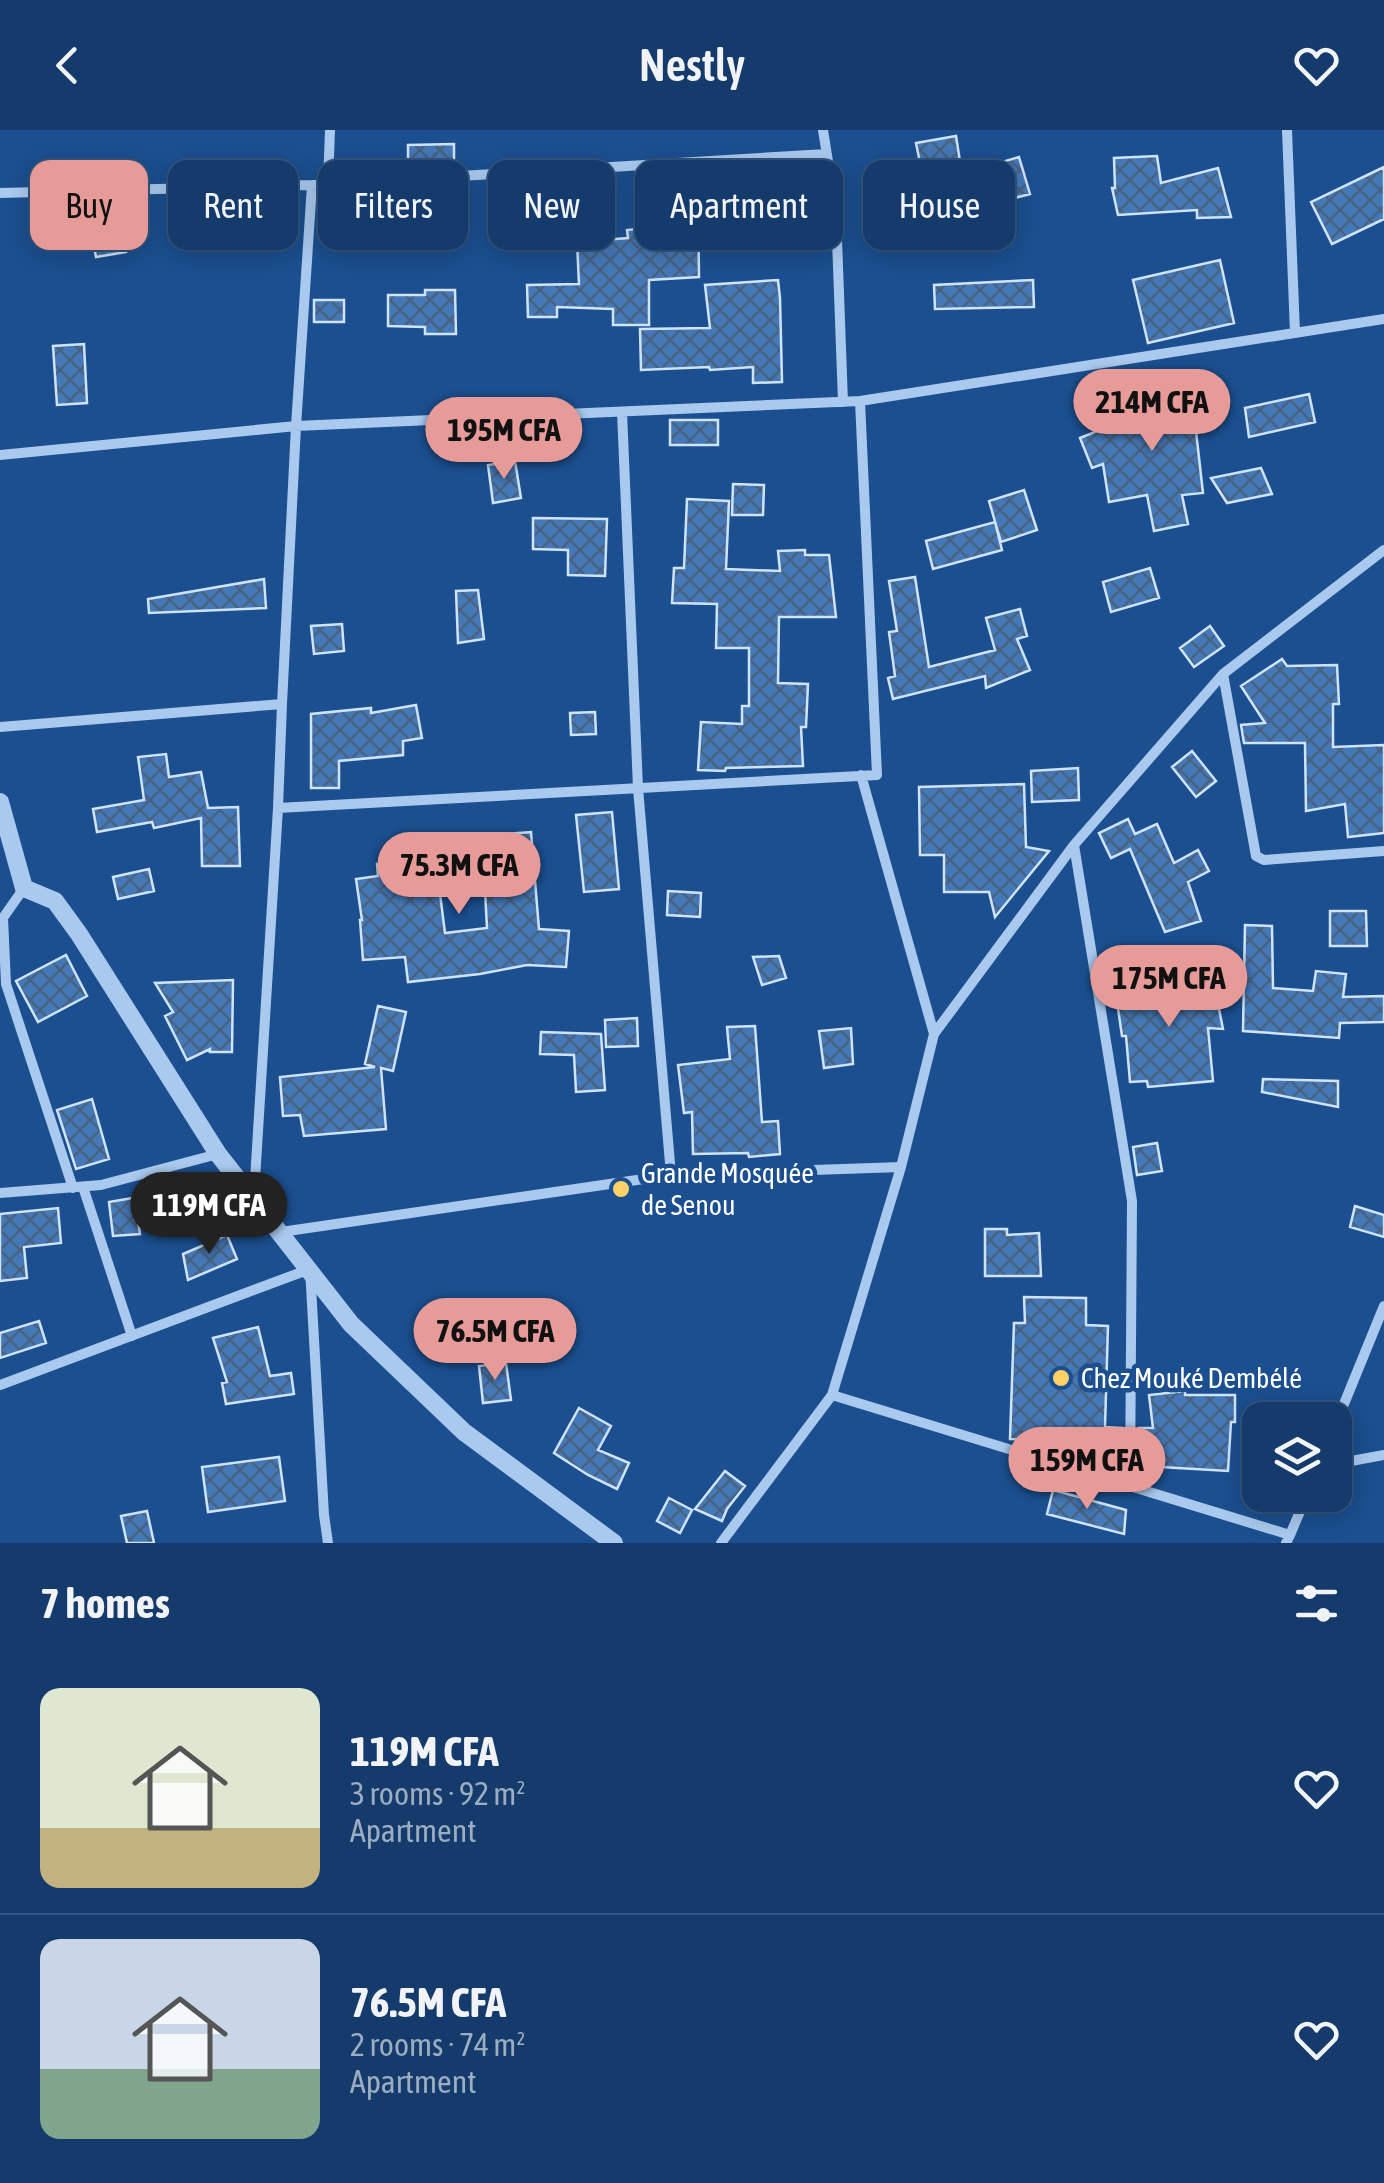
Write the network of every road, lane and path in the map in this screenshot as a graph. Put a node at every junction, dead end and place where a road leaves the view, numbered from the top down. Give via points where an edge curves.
1 (330, 130) edge
2 (823, 130) edge
3 (1287, 130) edge
4 (826, 154) junction
5 (329, 160) edge
6 (468, 176) edge
7 (312, 185) junction
8 (318, 185) edge
9 (0, 193) edge
10 (1384, 319) edge
11 (1295, 333) junction
12 (860, 401) junction
13 (843, 402) junction
14 (622, 412) junction
15 (296, 426) junction
16 (0, 455) edge
17 (1384, 550) edge
18 (1224, 674) junction
19 (282, 704) junction
20 (0, 728) edge
21 (861, 775) junction
22 (638, 788) junction
23 (0, 802) edge
24 (278, 808) junction
25 (1074, 844) junction
26 (1384, 851) edge
27 (24, 888) junction
28 (3, 985) edge
29 (934, 1034) junction
30 (218, 1154) junction
31 (901, 1167) junction
32 (671, 1175) junction
33 (78, 1187) junction
34 (0, 1193) edge
35 (254, 1198) junction
36 (282, 1232) junction
37 (310, 1269) junction
38 (1384, 1306) edge
39 (132, 1336) junction
40 (0, 1384) edge
41 (832, 1395) junction
42 (1345, 1402) edge
43 (1384, 1455) edge
44 (1352, 1461) edge
45 (1130, 1486) junction
46 (1300, 1512) edge
47 (1288, 1539) edge
48 (328, 1543) edge
49 (614, 1543) edge
50 (721, 1543) edge

1 - 5 street
2 - 4 street
3 - 11 street
4 - 6 street
4 - 13 street via 836,212
7 - 8 street
7 - 9 street
7 - 15 street
10 - 11 street
11 - 12 street
12 - 13 street
12 - 21 street via 877,774
13 - 14 street
14 - 15 street
14 - 22 street
15 - 16 street
15 - 19 street
17 - 18 street
18 - 25 street
18 - 26 street via 1256,856
19 - 20 street
19 - 24 street
21 - 22 street
21 - 29 street
22 - 24 street
22 - 32 street
23 - 27 street
24 - 35 street
25 - 29 street
25 - 45 street via 1132,1201
27 - 28 street via 3,918
27 - 30 street via 55,902 71,923
28 - 33 street
29 - 31 street
30 - 33 street
30 - 35 street
31 - 32 street
31 - 41 street
32 - 36 street
33 - 34 street
33 - 39 street
35 - 36 street
36 - 37 street
37 - 39 street
37 - 48 street
37 - 49 street via 351,1324 464,1432
38 - 42 street
39 - 40 street
41 - 45 street
41 - 50 street
43 - 44 street
45 - 47 street
46 - 47 street

